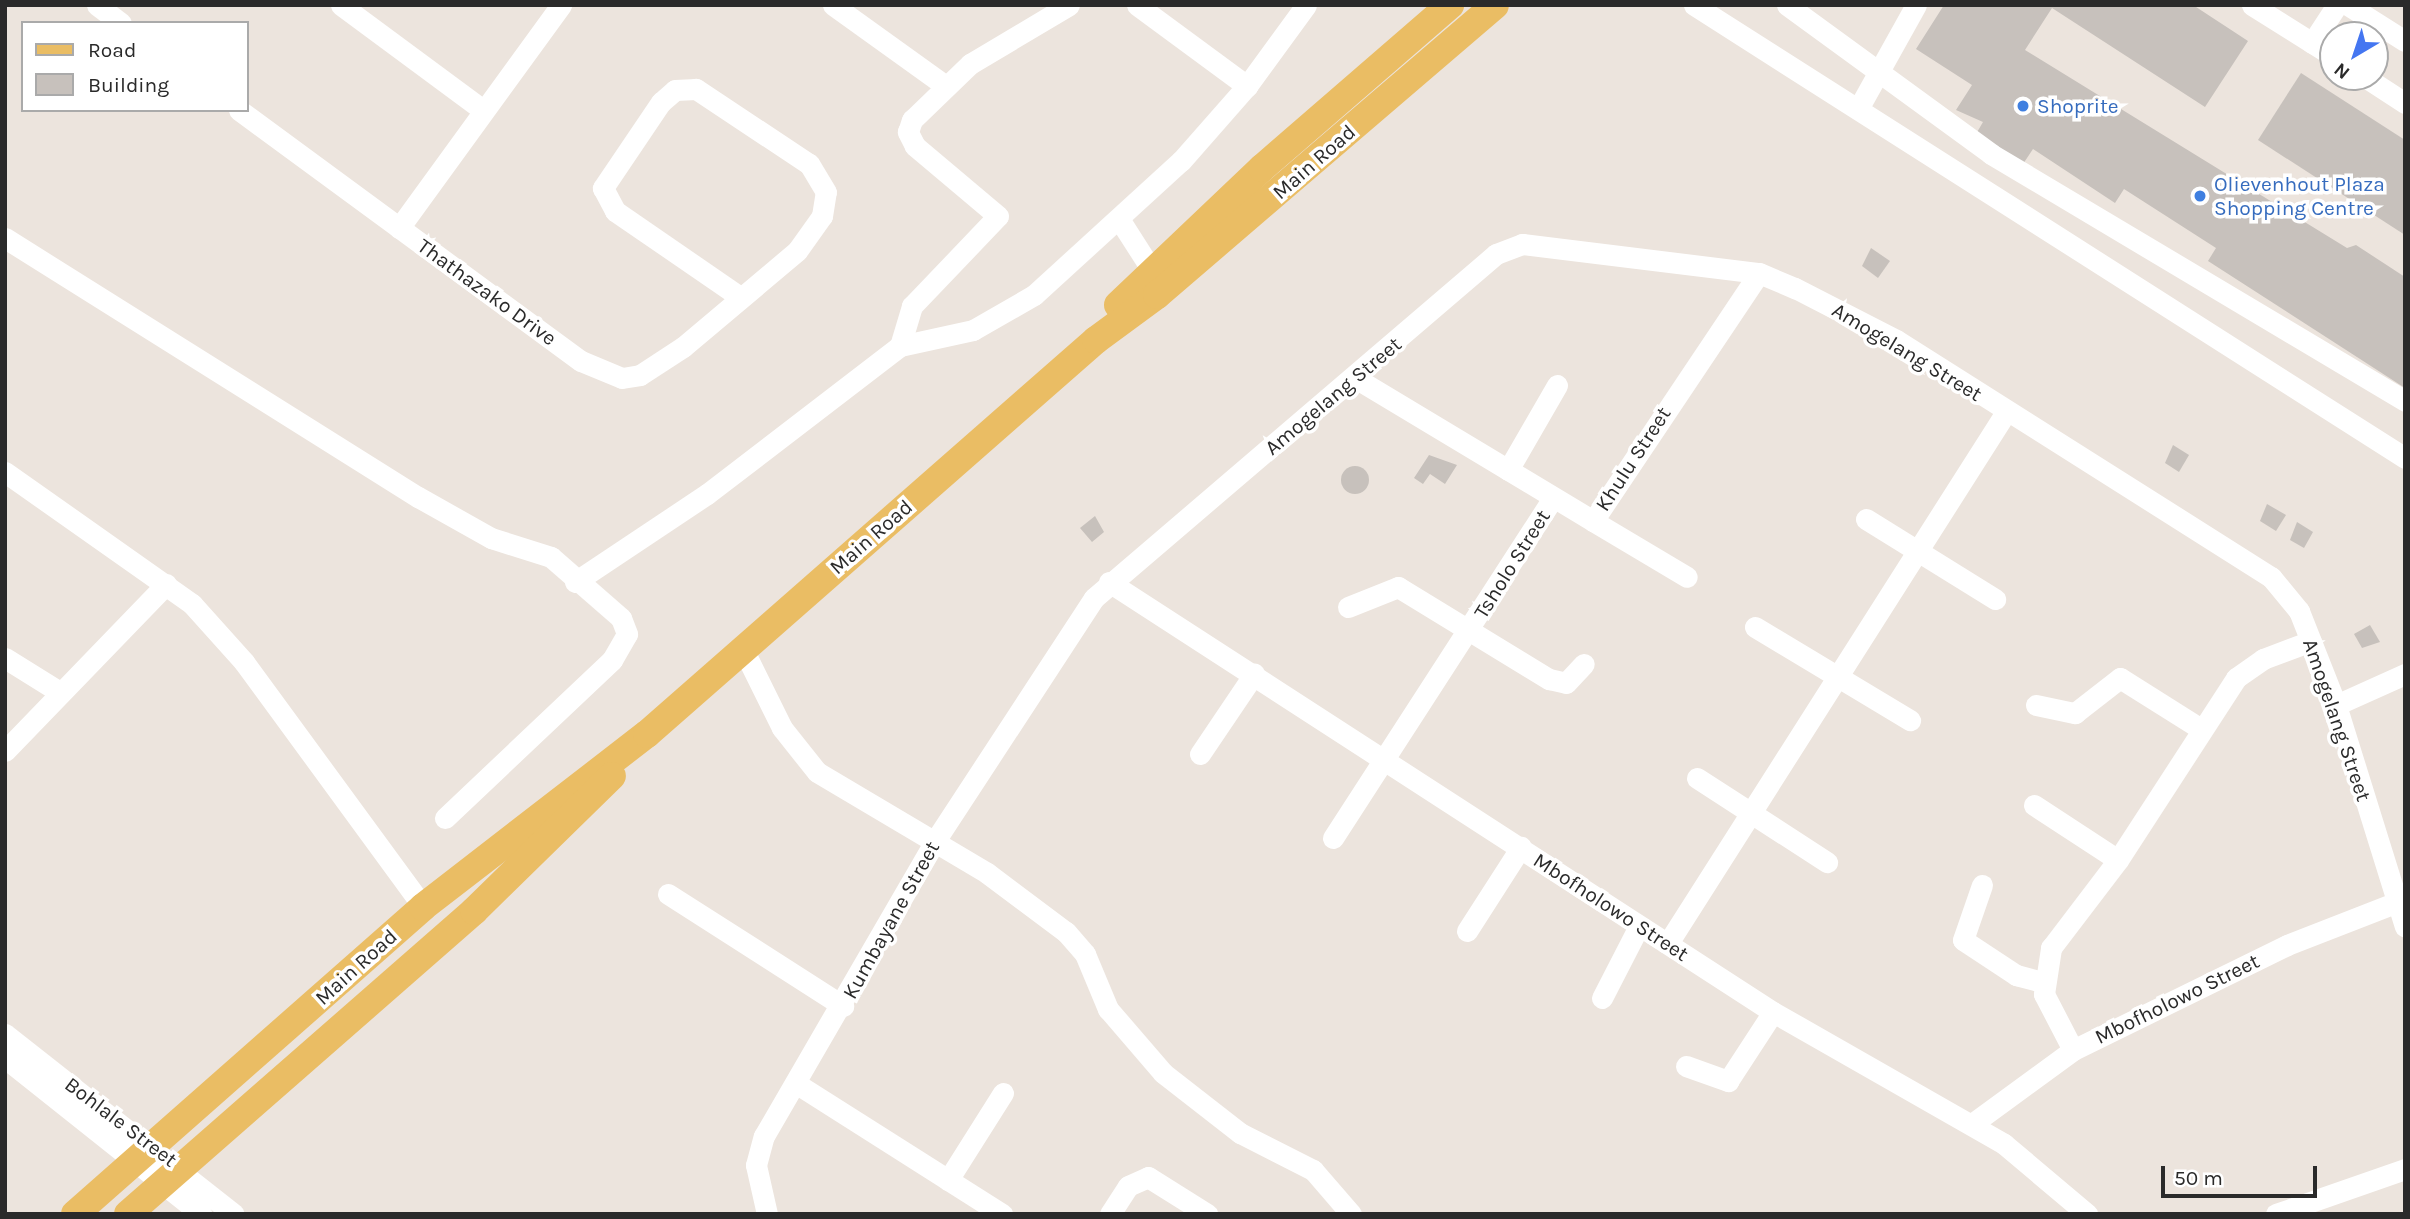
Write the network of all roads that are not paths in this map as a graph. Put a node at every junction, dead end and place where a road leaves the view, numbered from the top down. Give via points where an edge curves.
1 (97, 5) edge
2 (341, 5) edge
3 (562, 5) edge
4 (833, 5) edge
5 (1069, 5) edge
6 (1137, 5) edge
7 (1306, 5) edge
8 (1450, 5) edge
9 (1495, 5) edge
10 (1694, 5) edge
11 (1787, 5) edge
12 (1916, 5) edge
13 (2252, 5) edge
14 (2337, 5) edge
15 (2348, 5) edge
16 (118, 21) edge
17 (2405, 41) edge
18 (2312, 43) junction
19 (2319, 48) edge
20 (1879, 71) junction
21 (943, 84) junction
22 (1247, 86) junction
23 (2387, 91) edge
24 (2405, 103) edge
25 (483, 110) junction
26 (1858, 110) junction
27 (242, 112) edge
28 (1121, 222) junction
29 (400, 228) junction
30 (5, 238) edge
31 (1153, 272) junction
32 (1759, 274) junction
33 (740, 297) junction
34 (1096, 340) junction
35 (901, 345) junction
36 (1357, 379) junction
37 (1557, 384) dead end
38 (2405, 401) edge
39 (2006, 412) junction
40 (2405, 458) edge
41 (1508, 470) junction
42 (5, 472) edge
43 (1553, 498) junction
44 (1866, 519) dead end
45 (1593, 521) junction
46 (1919, 552) junction
47 (1687, 577) dead end
48 (575, 582) junction
49 (1109, 582) junction
50 (166, 584) junction
51 (1995, 599) dead end
52 (1348, 607) dead end
53 (1755, 627) dead end
54 (1471, 631) junction
55 (1067, 640) joint
56 (2311, 641) junction
57 (743, 649) junction
58 (5, 658) edge
59 (1584, 664) dead end
60 (1254, 674) junction
61 (2405, 674) edge
62 (1840, 680) junction
63 (58, 691) junction
64 (2036, 705) dead end
65 (2336, 705) junction
66 (1910, 720) dead end
67 (2201, 729) junction
68 (647, 734) junction
69 (5, 751) edge
70 (1200, 754) dead end
71 (1386, 759) junction
72 (1697, 778) dead end
73 (2034, 805) dead end
74 (1752, 814) junction
75 (445, 818) dead end
76 (1333, 838) dead end
77 (935, 841) junction
78 (1521, 847) junction
79 (2118, 860) junction
80 (1827, 862) dead end
81 (1982, 885) dead end
82 (668, 894) dead end
83 (2401, 900) edge
84 (423, 908) junction
85 (1639, 926) junction
86 (2405, 926) edge
87 (1467, 931) dead end
88 (1668, 943) junction
89 (2042, 982) junction
90 (1602, 998) dead end
91 (843, 1006) junction
92 (1773, 1012) junction
93 (5, 1034) edge
94 (2073, 1050) junction
95 (5, 1058) edge
96 (1686, 1066) dead end
97 (797, 1084) junction
98 (1003, 1093) dead end
99 (1972, 1124) junction
100 (143, 1152) junction
101 (2405, 1170) edge
102 (171, 1175) junction
103 (948, 1180) junction
104 (75, 1214) edge
105 (128, 1214) edge
106 (201, 1214) edge
107 (234, 1214) edge
108 (767, 1214) edge
109 (1002, 1214) edge
110 (1110, 1214) edge
111 (1208, 1214) edge
112 (1351, 1214) edge
113 (2087, 1214) edge
114 (2276, 1214) edge

1 - 16 street
2 - 25 street
3 - 25 street
4 - 21 street
5 - 21 street
6 - 22 street
7 - 22 street
8 - 31 main road, Main Road
9 - 34 main road, Main Road via 1168,286
10 - 26 street
11 - 20 street
12 - 20 street
13 - 18 street
14 - 18 street
15 - 17 street
18 - 19 street
20 - 26 street
20 - 38 street via 1991,154
21 - 35 street via 908,132 915,146 999,216 912,306
22 - 28 street
23 - 24 street
25 - 29 street
26 - 40 street
27 - 29 street, Thathazako Drive
28 - 31 street
28 - 35 street via 1006,315 972,330
29 - 33 street, Thathazako Drive via 606,376 640,374 662,363
30 - 48 street via 319,440 491,538 551,557
31 - 34 main road, Main Road via 1120,303
32 - 36 street, Amogelang Street via 1509,246
32 - 39 street, Amogelang Street via 1896,340
32 - 45 street, Khulu Street
33 - 33 street, Thathazako Drive via 812,234 826,192 820,176 789,147 716,100 683,87 661,102 603,188 615,211
34 - 57 main road, Main Road
35 - 48 street via 707,494
36 - 41 street, Khulu Street
36 - 49 street, Amogelang Street
37 - 41 street
39 - 46 street
39 - 56 street, Amogelang Street via 2272,578 2287,592
41 - 43 street, Khulu Street
42 - 50 street
43 - 45 street, Khulu Street
43 - 54 street, Tsholo Street
44 - 46 street
45 - 47 street
46 - 51 street
46 - 62 street
48 - 75 street via 621,618 627,634 612,660 550,723
49 - 55 street, Amogelang Street
49 - 60 street, Mbofholowo Street
50 - 63 street
50 - 84 street via 244,662
52 - 54 street, Tsholo Street via 1398,587
53 - 62 street
54 - 59 street, Tsholo Street via 1560,683
54 - 71 street, Tsholo Street
55 - 77 street, Kumbayane Street
56 - 65 street, Amogelang Street
56 - 67 street via 2247,668
57 - 68 main road, Main Road
57 - 77 street via 782,728 817,772
58 - 63 street
60 - 70 street
60 - 71 street, Mbofholowo Street
61 - 65 street
62 - 66 street
62 - 74 street
63 - 69 street
64 - 67 street via 2075,713 2120,678
65 - 83 street, Amogelang Street
67 - 79 street
68 - 84 main road, Main Road
68 - 102 main road, Main Road via 474,911
71 - 76 street
71 - 78 street, Mbofholowo Street
72 - 74 street
73 - 79 street
74 - 80 street
74 - 88 street
77 - 91 street, Kumbayane Street
77 - 112 street via 1066,932 1086,954 1108,1009 1171,1080 1240,1133 1312,1170
78 - 85 street, Mbofholowo Street
78 - 87 street, Mbofholowo Street
79 - 89 street via 2051,948
81 - 89 street via 1963,940 2023,979
82 - 91 street
83 - 86 street, Amogelang Street
83 - 94 street, Mbofholowo Street via 2287,945
84 - 100 main road, Main Road
85 - 88 street, Mbofholowo Street
85 - 90 street
88 - 92 street, Mbofholowo Street
89 - 94 street
91 - 97 street, Kumbayane Street
92 - 96 street via 1728,1081
92 - 99 street, Mbofholowo Street
93 - 100 street, Bohlale Street
94 - 99 street, Mbofholowo Street
95 - 100 street, Bohlale Street
97 - 103 street
97 - 108 street, Kumbayane Street via 758,1152
98 - 103 street
99 - 113 street, Mbofholowo Street via 2033,1164
100 - 102 street, Bohlale Street
100 - 104 main road, Main Road
101 - 114 street
102 - 105 main road, Main Road
102 - 106 street, Bohlale Street
102 - 107 street, Bohlale Street
103 - 109 street
110 - 111 street via 1128,1186 1148,1177

